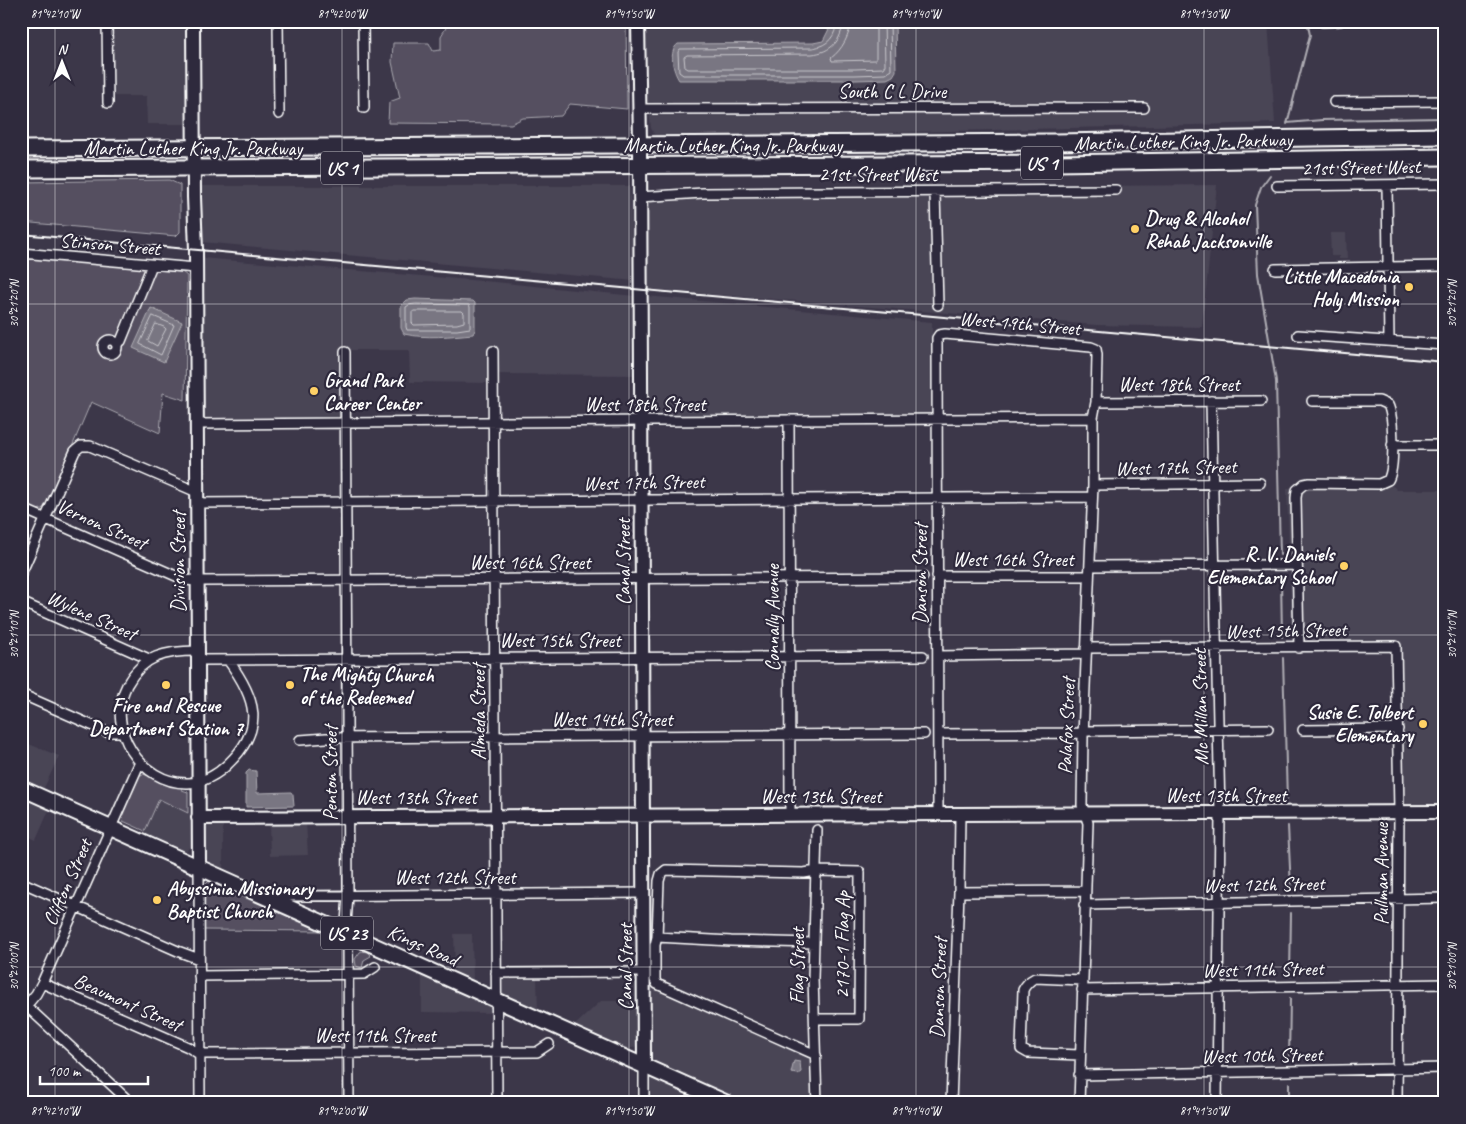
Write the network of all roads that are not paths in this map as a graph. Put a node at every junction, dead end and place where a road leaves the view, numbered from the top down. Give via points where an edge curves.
1 (107, 21) edge
2 (193, 21) edge
3 (278, 21) edge
4 (363, 21) edge
5 (638, 21) edge
6 (1340, 21) edge
7 (1323, 22) edge
8 (1445, 101) edge
9 (108, 102) dead end
10 (1334, 102) dead end
11 (364, 108) dead end
12 (1144, 108) dead end
13 (639, 109) junction
14 (278, 114) dead end
15 (1445, 136) edge
16 (640, 144) junction
17 (193, 147) junction
18 (21, 149) edge
19 (1445, 157) edge
20 (639, 165) junction
21 (21, 169) edge
22 (193, 169) junction
23 (1445, 184) edge
24 (1387, 185) junction
25 (1277, 186) dead end
26 (1116, 190) dead end
27 (935, 192) junction
28 (639, 197) junction
29 (21, 253) edge
30 (152, 265) junction
31 (1445, 266) edge
32 (1388, 267) junction
33 (196, 268) junction
34 (1275, 269) dead end
35 (938, 305) dead end
36 (939, 335) joint
37 (1298, 335) dead end
38 (1389, 341) junction
39 (116, 344) dead end
40 (1445, 345) edge
41 (1096, 349) joint
42 (493, 351) dead end
43 (345, 352) dead end
44 (1211, 401) junction
45 (1261, 401) dead end
46 (1312, 401) dead end
47 (1096, 402) junction
48 (1093, 418) junction
49 (936, 419) junction
50 (788, 420) junction
51 (641, 421) junction
52 (494, 422) junction
53 (197, 424) junction
54 (346, 424) junction
55 (1392, 445) junction
56 (1445, 445) edge
57 (1260, 483) dead end
58 (1213, 484) junction
59 (1093, 485) junction
60 (197, 497) junction
61 (1092, 497) junction
62 (789, 498) junction
63 (937, 498) junction
64 (641, 500) junction
65 (494, 501) junction
66 (346, 502) junction
67 (21, 508) edge
68 (46, 518) junction
69 (1297, 565) junction
70 (1090, 566) junction
71 (1214, 566) junction
72 (21, 574) edge
73 (937, 576) junction
74 (1088, 576) junction
75 (789, 577) junction
76 (924, 577) dead end
77 (494, 579) junction
78 (642, 579) junction
79 (346, 580) junction
80 (197, 581) junction
81 (21, 602) edge
82 (1396, 646) joint
83 (1217, 648) junction
84 (1299, 648) junction
85 (1086, 651) junction
86 (198, 656) junction
87 (790, 656) junction
88 (923, 656) dead end
89 (938, 656) junction
90 (495, 658) junction
91 (642, 658) junction
92 (149, 659) junction
93 (347, 659) junction
94 (228, 660) junction
95 (21, 694) edge
96 (1218, 729) junction
97 (1268, 729) dead end
98 (1398, 729) junction
99 (1303, 730) dead end
100 (122, 732) junction
101 (1083, 732) junction
102 (924, 734) dead end
103 (938, 734) junction
104 (790, 735) junction
105 (642, 736) junction
106 (495, 737) junction
107 (347, 738) junction
108 (300, 740) dead end
109 (140, 762) junction
110 (198, 782) junction
111 (21, 788) edge
112 (1399, 812) junction
113 (1445, 812) edge
114 (938, 814) junction
115 (960, 814) junction
116 (1084, 814) junction
117 (1220, 814) junction
118 (790, 815) junction
119 (495, 816) junction
120 (643, 816) junction
121 (348, 817) junction
122 (198, 818) junction
123 (110, 828) junction
124 (817, 830) dead end
125 (199, 866) junction
126 (816, 871) junction
127 (21, 882) edge
128 (1085, 890) junction
129 (958, 892) junction
130 (643, 893) junction
131 (496, 894) junction
132 (348, 896) junction
133 (268, 897) junction
134 (1445, 898) edge
135 (1399, 899) junction
136 (1219, 902) junction
137 (76, 905) junction
138 (1084, 905) junction
139 (347, 933) junction
140 (657, 936) junction
141 (814, 943) junction
142 (199, 959) junction
143 (375, 967) dead end
144 (644, 972) junction
145 (496, 973) junction
146 (348, 974) junction
147 (199, 976) junction
148 (1082, 980) junction
149 (42, 983) junction
150 (1445, 984) edge
151 (1398, 985) junction
152 (1218, 988) junction
153 (1082, 990) junction
154 (496, 1000) junction
155 (23, 1006) edge
156 (815, 1019) junction
157 (549, 1044) dead end
158 (349, 1052) junction
159 (497, 1052) junction
160 (199, 1054) junction
161 (816, 1055) junction
162 (1080, 1055) junction
163 (644, 1066) junction
164 (1445, 1068) edge
165 (1397, 1069) junction
166 (1217, 1073) junction
167 (1080, 1075) junction
168 (131, 1103) edge
169 (200, 1103) edge
170 (349, 1103) edge
171 (497, 1103) edge
172 (644, 1103) edge
173 (727, 1103) edge
174 (817, 1103) edge
175 (951, 1103) edge
176 (1079, 1103) edge
177 (1217, 1103) edge
178 (1397, 1103) edge

1 - 9 street
2 - 17 street, Division Street
3 - 14 street
4 - 11 street
5 - 13 street, Canal Street
6 - 7 street
8 - 10 street
12 - 13 street, South C L Drive
13 - 16 street, Canal Street
15 - 16 highway, Martin Luther King Jr. Parkway / US 1
16 - 17 highway, Martin Luther King Jr. Parkway / US 1
16 - 20 street, Canal Street
17 - 18 highway, Martin Luther King Jr. Parkway / US 1
17 - 22 street, Division Street
19 - 20 highway, Martin Luther King Jr. Parkway / US 1
20 - 22 highway, Martin Luther King Jr. Parkway / US 1
20 - 28 street, Canal Street
21 - 22 highway, Martin Luther King Jr. Parkway / US 1
22 - 33 street, Division Street
23 - 24 street, 21st Street West
24 - 25 street, 21st Street West
24 - 32 street
26 - 27 street, 21st Street West
27 - 28 street, 21st Street West via 703,193
27 - 35 street
28 - 51 street, Canal Street
29 - 30 street, Stinson Street
30 - 33 street, Stinson Street
30 - 39 street via 121,341
31 - 32 street
32 - 34 street
32 - 38 street
33 - 53 street, Division Street
36 - 41 street, West 19th Street
36 - 49 street, Danson Street via 936,342
37 - 38 street
38 - 40 street
41 - 47 street, Palafox Street
42 - 52 street, Almeda Street
43 - 54 street, Penton Street
44 - 45 street, West 18th Street
44 - 47 street, West 18th Street
44 - 58 street, Mc Millan Street
46 - 55 street via 1379,401 1388,405
47 - 48 street, Palafox Street
48 - 49 street, West 18th Street
48 - 59 street, Palafox Street
49 - 50 street, West 18th Street
49 - 63 street, Danson Street
50 - 51 street, West 18th Street
50 - 62 street, Connally Avenue
51 - 52 street, West 18th Street
51 - 64 street, Canal Street
52 - 54 street, West 18th Street
52 - 65 street, Almeda Street
53 - 54 street, West 18th Street
53 - 60 street, Division Street
54 - 66 street, Penton Street
55 - 56 street
55 - 69 street via 1392,469 1388,480 1378,484 1310,483 1299,486 1296,495
57 - 58 street, West 17th Street
58 - 59 street, West 17th Street
58 - 71 street, Mc Millan Street
59 - 61 street, Palafox Street
60 - 66 street, West 17th Street
60 - 68 street via 90,446 82,446 76,451
60 - 80 street, Division Street
61 - 63 street, West 17th Street
61 - 70 street, Palafox Street
62 - 63 street, West 17th Street
62 - 64 street, West 17th Street
62 - 75 street, Connally Avenue
63 - 73 street, Danson Street
64 - 65 street, West 17th Street
64 - 78 street, Canal Street
65 - 66 street, West 17th Street
65 - 77 street, Almeda Street
66 - 79 street, Penton Street
67 - 68 street, Vernon Street
68 - 72 street
68 - 80 street, Vernon Street via 185,580
69 - 71 street, West 16th Street
69 - 84 street
70 - 71 street, West 16th Street
70 - 74 street, Palafox Street
71 - 83 street, Mc Millan Street
73 - 74 street, West 16th Street
73 - 89 street, Danson Street
74 - 85 street, Palafox Street
75 - 76 street, West 16th Street
75 - 78 street, West 16th Street
75 - 87 street, Connally Avenue
77 - 78 street, West 16th Street
77 - 79 street, West 16th Street
77 - 90 street, Almeda Street
78 - 91 street, Canal Street
79 - 80 street, West 16th Street
79 - 93 street, Penton Street
80 - 86 street, Division Street
81 - 92 street, Wylene Street
82 - 84 street, West 15th Street
82 - 98 street, Pullman Avenue
83 - 84 street, West 15th Street
83 - 85 street, West 15th Street
83 - 96 street, Mc Millan Street
85 - 89 street, West 15th Street
85 - 101 street, Palafox Street
86 - 92 street, West 15th Street via 169,653
86 - 94 street, West 15th Street
86 - 110 street, Division Street
87 - 88 street, West 15th Street
87 - 91 street, West 15th Street
87 - 104 street, Connally Avenue
89 - 103 street, Danson Street
90 - 91 street, West 15th Street
90 - 93 street, West 15th Street
90 - 106 street, Almeda Street
91 - 105 street, Canal Street
92 - 100 street via 138,668 125,689 120,712
93 - 94 street, West 15th Street
93 - 107 street, Penton Street
94 - 110 street via 247,691 253,716 251,731 237,755 210,777
95 - 100 street via 107,732
96 - 97 street
96 - 101 street
96 - 117 street, Mc Millan Street
98 - 99 street
98 - 112 street, Pullman Avenue
100 - 109 street via 126,744
101 - 103 street
101 - 116 street, Palafox Street
102 - 104 street, West 14th Street
103 - 114 street, Danson Street
104 - 105 street, West 14th Street
104 - 118 street, Connally Avenue
105 - 106 street, West 14th Street
105 - 120 street, Canal Street
106 - 107 street, West 14th Street
106 - 119 street, Almeda Street
107 - 108 street, West 14th Street
107 - 121 street, Penton Street
109 - 110 street via 149,770 174,781
109 - 123 street, Clifton Street
110 - 122 street, Division Street
111 - 123 main road, Kings Road / US 23
112 - 113 street, West 13th Street
112 - 117 street, West 13th Street
112 - 135 street, Pullman Avenue
114 - 115 street, West 13th Street
114 - 118 street, West 13th Street
115 - 116 street, West 13th Street
115 - 129 street, Danson Street
116 - 117 street, West 13th Street
116 - 128 street, Palafox Street via 1088,823
117 - 136 street, Mc Millan Street
118 - 120 street, West 13th Street
119 - 120 street, West 13th Street
119 - 121 street, West 13th Street
119 - 131 street, Almeda Street
120 - 130 street, Canal Street
121 - 122 street, West 13th Street
121 - 132 street, Penton Street
122 - 125 street, Division Street
123 - 125 main road, Kings Road / US 23
123 - 137 street, Clifton Street
124 - 126 street, Flag Street
125 - 133 main road, Kings Road / US 23
125 - 142 street, Division Street
126 - 140 street via 666,870 659,881
126 - 141 street, Flag Street
126 - 156 street, 2170-1 Flag Ap via 860,872 860,881 859,1019
127 - 137 street
128 - 129 street
128 - 138 street, Palafox Street
129 - 175 street, Danson Street
130 - 131 street, West 12th Street
130 - 144 street, Canal Street
131 - 132 street, West 12th Street
131 - 145 street, Almeda Street
132 - 133 street, West 12th Street
132 - 139 street, Penton Street
133 - 139 main road, Kings Road / US 23
134 - 135 street, West 12th Street
135 - 136 street, West 12th Street
135 - 151 street, Pullman Avenue
136 - 138 street, West 12th Street
136 - 152 street, Mc Millan Street
137 - 142 street
137 - 149 street, Clifton Street
138 - 148 street, Palafox Street
139 - 146 street, Penton Street
139 - 154 main road, Kings Road / US 23
140 - 141 street
140 - 161 street via 657,984
141 - 156 street, Flag Street
142 - 147 street, Division Street
143 - 146 street via 364,974
144 - 145 street
144 - 163 street, Canal Street
145 - 154 street, Almeda Street
146 - 147 street
146 - 158 street, Penton Street
147 - 160 street, Division Street
148 - 153 street, Palafox Street
148 - 162 street via 1035,978 1025,985 1020,1049 1028,1054
149 - 155 street, Clifton Street
149 - 160 street, Beaumont Street
150 - 151 street, West 11th Street
151 - 152 street, West 11th Street
151 - 165 street, Pullman Avenue
152 - 153 street, West 11th Street
152 - 166 street, Mc Millan Street
153 - 162 street, Palafox Street
154 - 159 street, Almeda Street
154 - 163 main road, Kings Road / US 23
155 - 168 street
156 - 161 street, Flag Street
157 - 159 street, West 11th Street via 537,1052
158 - 159 street, West 11th Street
158 - 160 street, West 11th Street
158 - 170 street, Penton Street
159 - 171 street, Almeda Street
160 - 169 street, Division Street
161 - 174 street, Flag Street
162 - 167 street, Palafox Street
163 - 172 street, Canal Street
163 - 173 main road, Kings Road / US 23
164 - 165 street, West 10th Street
165 - 166 street, West 10th Street
165 - 178 street, Pullman Avenue
166 - 167 street, West 10th Street
166 - 177 street, Mc Millan Street
167 - 176 street, Palafox Street

